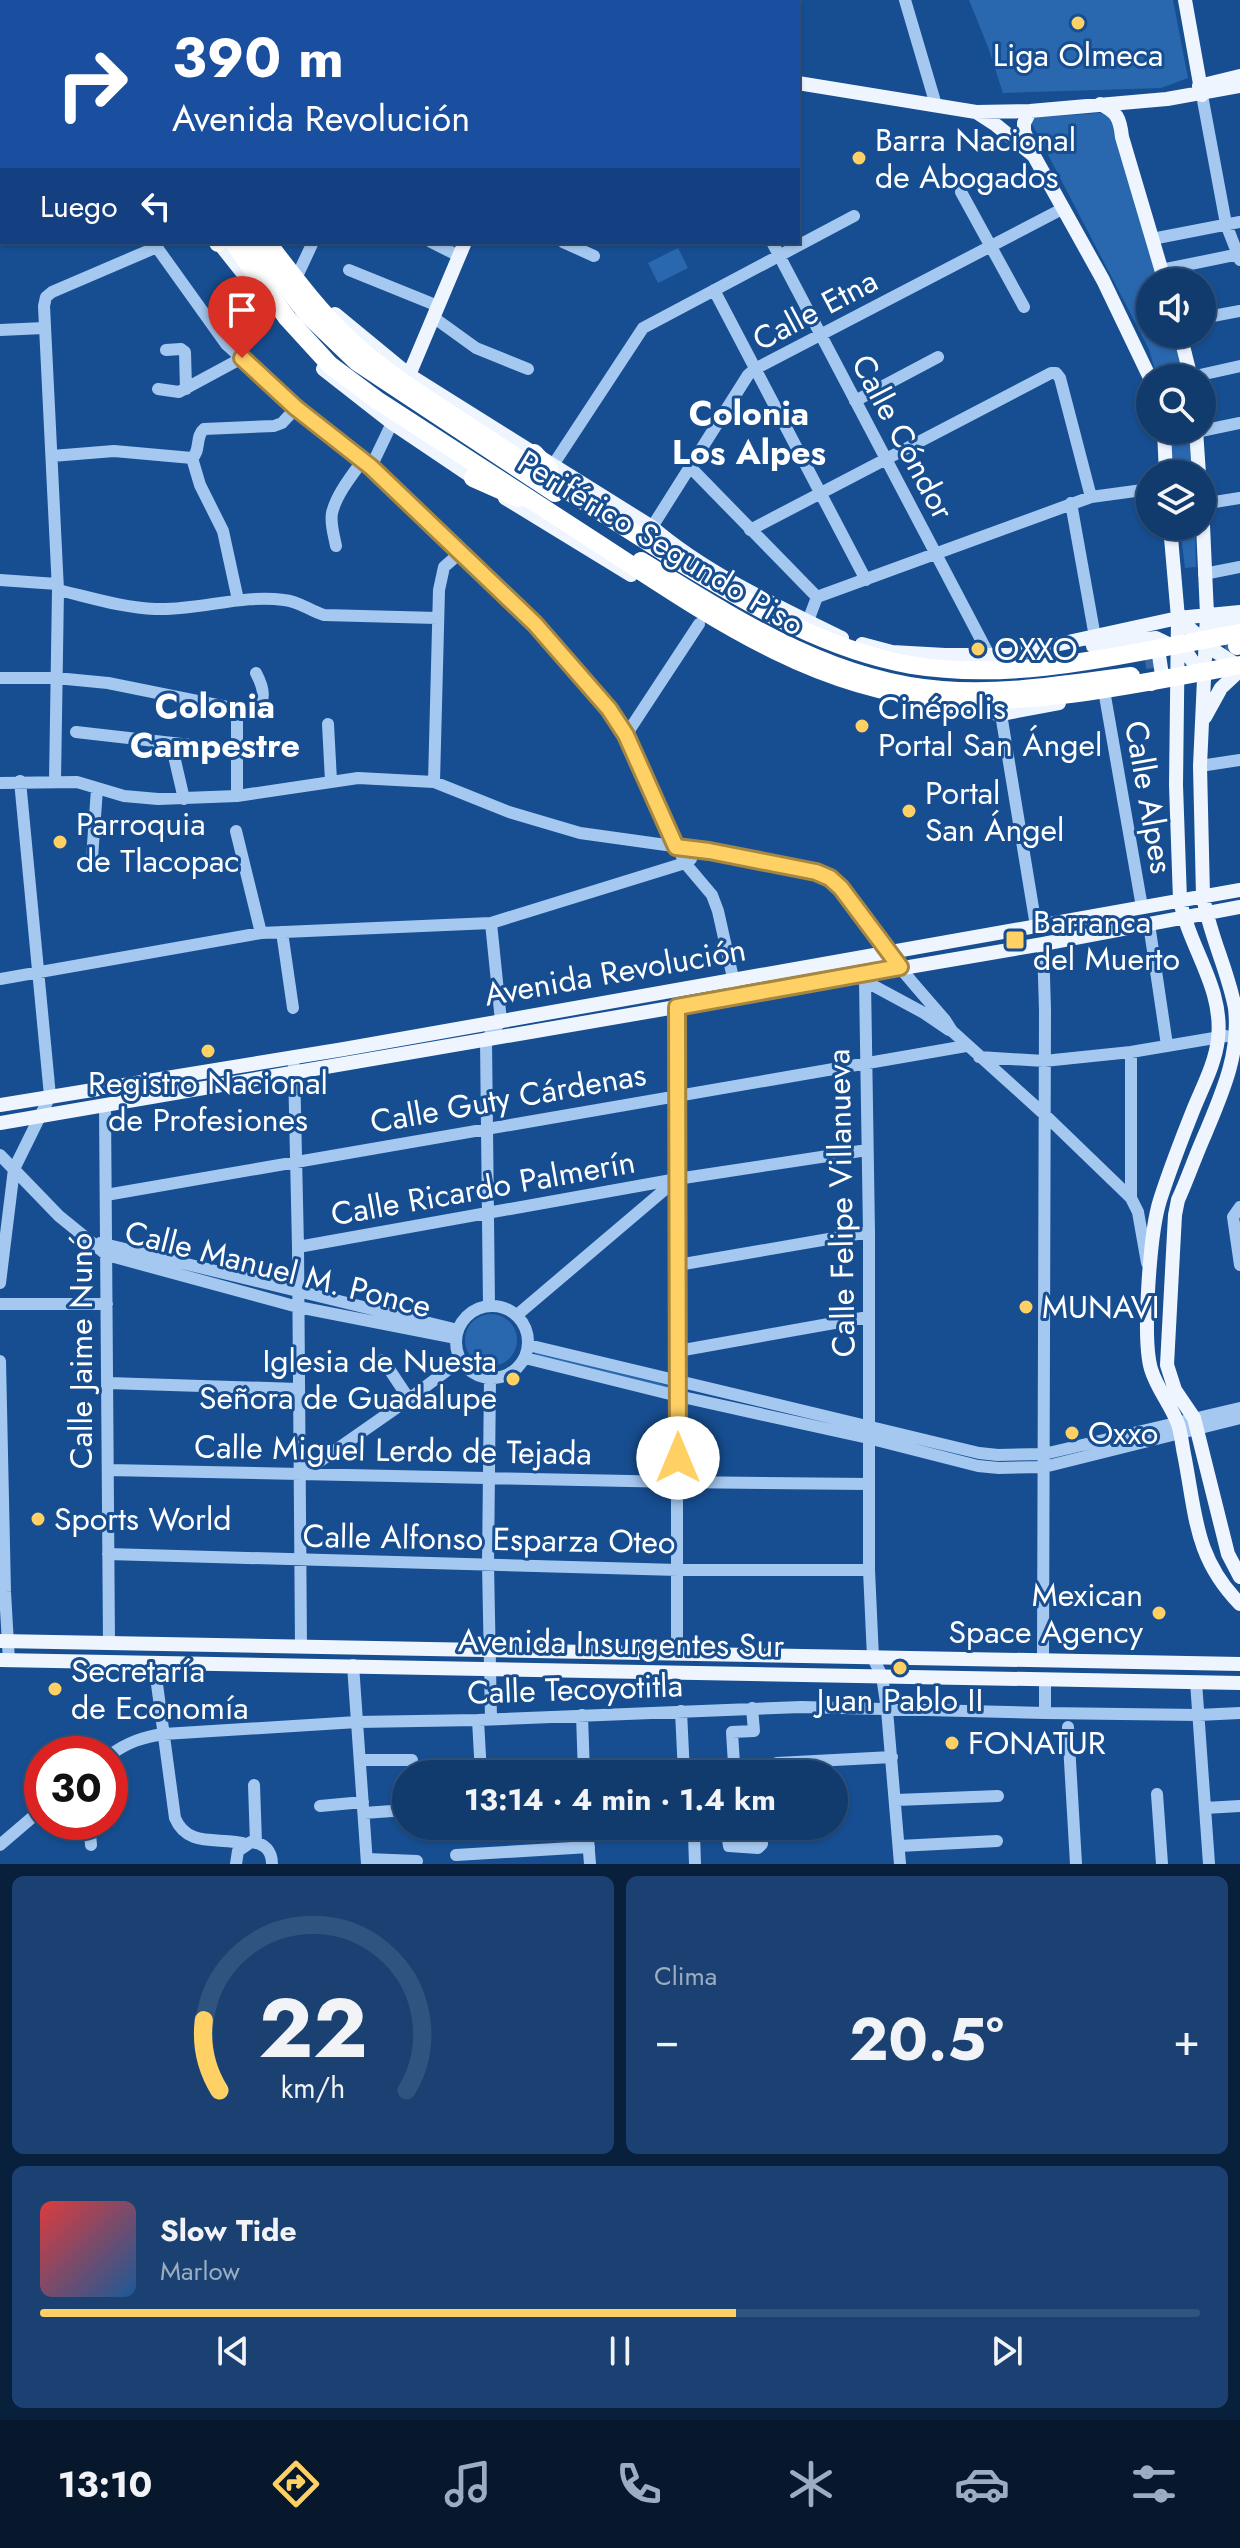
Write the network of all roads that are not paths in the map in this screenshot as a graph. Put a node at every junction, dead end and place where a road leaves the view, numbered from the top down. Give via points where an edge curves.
1 (905, 0) edge
2 (1185, 0) edge
3 (1240, 76) edge
4 (800, 83) edge
5 (1240, 86) edge
6 (1197, 91) junction
7 (1138, 102) junction
8 (1100, 104) junction
9 (936, 105) junction
10 (1030, 111) junction
11 (976, 112) junction
12 (1121, 122) junction
13 (1034, 156) junction
14 (961, 192) dead end
15 (1064, 208) junction
16 (854, 216) dead end
17 (1240, 222) edge
18 (1226, 224) junction
19 (1152, 239) junction
20 (224, 244) edge
21 (224, 244) edge
22 (241, 244) edge
23 (254, 244) edge
24 (268, 244) edge
25 (276, 244) edge
26 (312, 244) edge
27 (440, 244) edge
28 (567, 244) edge
29 (773, 244) edge
30 (155, 245) edge
31 (992, 247) junction
32 (462, 249) edge
33 (594, 256) dead end
34 (779, 256) junction
35 (1239, 256) edge
36 (1161, 268) edge
37 (1193, 268) edge
38 (349, 270) dead end
39 (290, 277) junction
40 (312, 290) joint
41 (714, 290) junction
42 (1024, 307) dead end
43 (1240, 311) edge
44 (436, 312) junction
45 (1216, 315) edge
46 (44, 328) junction
47 (0, 330) edge
48 (821, 335) junction
49 (166, 350) dead end
50 (938, 357) dead end
51 (242, 358) junction
52 (1143, 364) edge
53 (1240, 366) edge
54 (528, 369) dead end
55 (755, 369) junction
56 (1216, 372) edge
57 (409, 375) junction
58 (158, 389) dead end
59 (186, 389) junction
60 (855, 401) junction
61 (296, 408) junction
62 (392, 423) junction
63 (1240, 423) edge
64 (1216, 427) edge
65 (534, 453) joint
66 (52, 456) junction
67 (192, 458) junction
68 (887, 459) junction
69 (367, 463) junction
70 (551, 467) junction
71 (691, 468) junction
72 (473, 478) junction
73 (1136, 491) edge
74 (821, 494) junction
75 (1091, 497) junction
76 (1240, 498) edge
77 (1216, 502) edge
78 (1071, 503) junction
79 (585, 527) junction
80 (652, 527) junction
81 (750, 530) junction
82 (1171, 540) edge
83 (1203, 540) edge
84 (669, 541) junction
85 (637, 544) junction
86 (336, 546) dead end
87 (461, 552) junction
88 (935, 553) junction
89 (1240, 567) edge
90 (1204, 574) junction
91 (0, 580) edge
92 (866, 580) junction
93 (58, 587) junction
94 (817, 597) junction
95 (238, 600) junction
96 (1240, 612) edge
97 (1207, 614) junction
98 (437, 618) junction
99 (1178, 618) junction
100 (1240, 620) edge
101 (699, 624) dead end
102 (803, 625) junction
103 (1095, 637) junction
104 (1156, 638) junction
105 (1204, 638) junction
106 (1182, 651) junction
107 (892, 652) junction
108 (1236, 653) edge
109 (989, 655) junction
110 (1009, 655) junction
111 (1130, 669) tunnel mouth
112 (256, 673) dead end
113 (1203, 677) junction
114 (0, 678) edge
115 (56, 678) junction
116 (912, 680) junction
117 (1176, 682) junction
118 (1148, 687) junction
119 (880, 696) junction
120 (1105, 696) junction
121 (237, 709) junction
122 (1001, 714) junction
123 (328, 724) dead end
124 (1202, 725) junction
125 (76, 732) dead end
126 (626, 735) junction
127 (171, 743) junction
128 (199, 746) dead end
129 (1240, 760) edge
130 (1200, 766) junction
131 (20, 781) junction
132 (55, 781) junction
133 (331, 781) junction
134 (434, 782) junction
135 (0, 783) edge
136 (97, 789) junction
137 (237, 796) junction
138 (184, 799) junction
139 (236, 831) dead end
140 (676, 847) junction
141 (692, 848) junction
142 (709, 851) junction
143 (92, 858) dead end
144 (685, 863) junction
145 (698, 880) junction
146 (1240, 890) edge
147 (1203, 896) junction
148 (1180, 900) junction
149 (1142, 907) junction
150 (1240, 907) edge
151 (1206, 913) junction
152 (1183, 917) junction
153 (491, 923) junction
154 (1149, 924) junction
155 (1036, 926) junction
156 (282, 932) junction
157 (261, 933) junction
158 (1043, 944) junction
159 (888, 953) junction
160 (900, 967) junction
161 (39, 972) junction
162 (1227, 972) junction
163 (733, 978) junction
164 (860, 978) junction
165 (0, 979) edge
166 (911, 982) junction
167 (1240, 983) edge
168 (736, 996) junction
169 (896, 997) junction
170 (677, 1007) junction
171 (293, 1008) dead end
172 (501, 1021) junction
173 (952, 1031) junction
174 (1239, 1034) edge
175 (1218, 1038) junction
176 (486, 1040) junction
177 (1167, 1045) junction
178 (966, 1046) junction
179 (1131, 1052) junction
180 (293, 1057) junction
181 (979, 1057) junction
182 (1044, 1061) junction
183 (865, 1064) junction
184 (294, 1073) junction
185 (50, 1096) junction
186 (676, 1096) junction
187 (0, 1105) edge
188 (105, 1106) junction
189 (1044, 1114) junction
190 (41, 1116) junction
191 (0, 1123) edge
192 (1186, 1128) junction
193 (487, 1130) junction
194 (1204, 1135) junction
195 (867, 1150) junction
196 (0, 1155) edge
197 (297, 1160) junction
198 (14, 1169) junction
199 (677, 1179) junction
200 (106, 1195) junction
201 (1131, 1198) junction
202 (1236, 1212) edge
203 (487, 1214) junction
204 (869, 1232) junction
205 (298, 1247) junction
206 (106, 1249) junction
207 (678, 1265) junction
208 (1240, 1265) edge
209 (1150, 1278) junction
210 (0, 1283) edge
211 (298, 1290) junction
212 (0, 1304) edge
213 (107, 1304) junction
214 (489, 1306) junction
215 (298, 1307) junction
216 (517, 1315) junction
217 (868, 1317) junction
218 (457, 1334) junction
219 (678, 1351) junction
220 (527, 1352) junction
221 (383, 1360) dead end
222 (461, 1360) junction
223 (0, 1361) edge
224 (490, 1378) junction
225 (678, 1381) junction
226 (108, 1383) junction
227 (298, 1389) junction
228 (678, 1396) junction
229 (409, 1399) junction
230 (1240, 1408) edge
231 (1240, 1418) edge
232 (1199, 1424) junction
233 (1178, 1427) junction
234 (868, 1431) junction
235 (1044, 1460) junction
236 (108, 1470) junction
237 (300, 1475) junction
238 (488, 1477) junction
239 (677, 1482) junction
240 (869, 1484) junction
241 (108, 1554) junction
242 (300, 1560) junction
243 (488, 1564) junction
244 (678, 1570) junction
245 (869, 1570) junction
246 (1215, 1572) junction
247 (1240, 1577) edge
248 (1240, 1593) edge
249 (1240, 1604) edge
250 (4, 1641) edge
251 (109, 1643) junction
252 (301, 1647) junction
253 (489, 1650) junction
254 (677, 1654) junction
255 (873, 1658) junction
256 (5, 1660) edge
257 (1043, 1660) junction
258 (154, 1662) junction
259 (1240, 1664) edge
260 (353, 1665) junction
261 (489, 1668) junction
262 (882, 1676) junction
263 (1045, 1679) junction
264 (1196, 1682) junction
265 (1240, 1683) edge
266 (752, 1708) junction
267 (887, 1710) junction
268 (681, 1711) junction
269 (1045, 1713) junction
270 (1240, 1713) edge
271 (582, 1715) junction
272 (1198, 1715) junction
273 (484, 1720) junction
274 (357, 1722) junction
275 (1068, 1727) dead end
276 (164, 1734) junction
277 (128, 1743) edge
278 (892, 1757) junction
279 (360, 1760) junction
280 (392, 1760) edge
281 (482, 1760) edge
282 (584, 1760) edge
283 (683, 1760) edge
284 (734, 1760) edge
285 (834, 1760) edge
286 (254, 1785) dead end
287 (1157, 1794) dead end
288 (998, 1796) dead end
289 (896, 1800) junction
290 (320, 1806) dead end
291 (1240, 1806) edge
292 (364, 1807) junction
293 (1205, 1808) junction
294 (392, 1809) edge
295 (24, 1824) edge
296 (91, 1840) edge
297 (560, 1840) edge
298 (588, 1840) edge
299 (694, 1840) edge
300 (728, 1840) edge
301 (762, 1840) edge
302 (997, 1841) dead end
303 (251, 1843) junction
304 (0, 1845) edge
305 (91, 1845) dead end
306 (899, 1846) junction
307 (456, 1855) dead end
308 (367, 1861) edge
309 (417, 1861) dead end
310 (236, 1864) edge
311 (272, 1864) edge
312 (590, 1864) edge
313 (695, 1864) edge
314 (900, 1864) edge
315 (1076, 1864) edge
316 (1162, 1864) edge
317 (1209, 1864) edge

1 - 9 street
2 - 6 main road
3 - 6 main road
4 - 9 main road
5 - 6 main road
6 - 7 main road
6 - 18 street
7 - 8 main road
7 - 12 main road
8 - 10 main road
8 - 12 main road via 1115,111
9 - 11 main road
10 - 11 main road
10 - 13 main road via 1024,131
11 - 13 main road
12 - 19 main road
13 - 15 main road
14 - 31 street
15 - 31 street, Calle Etna
15 - 52 main road
16 - 34 street
17 - 18 street
18 - 19 street
18 - 35 street
19 - 36 main road
20 - 62 main road via 321,367
21 - 108 highway, Periférico Segundo Piso, bridge via 330,365 365,392 706,613 784,656 894,692 939,699 1022,700
22 - 79 highway via 297,321 345,371
23 - 39 highway
24 - 102 highway, Periférico Segundo Piso, bridge via 306,294 381,365 559,486 722,587
25 - 39 main road
26 - 39 street
27 - 32 street
28 - 33 street
29 - 34 street, Calle Cóndor
30 - 46 street via 52,292 46,297
30 - 51 street via 226,344
31 - 42 street
31 - 48 street, Calle Etna
32 - 44 main road
34 - 41 street
34 - 48 street, Calle Cóndor
35 - 37 street
38 - 44 street
39 - 40 highway
39 - 85 highway via 317,325 357,362
40 - 57 main road
41 - 55 street
41 - 70 street via 643,328
43 - 45 street
44 - 54 street via 476,348
44 - 57 main road
46 - 47 street
46 - 66 street
48 - 55 street, Calle Etna
48 - 60 street, Calle Cóndor
49 - 59 street via 185,352
50 - 60 street
51 - 59 street
51 - 61 street
53 - 56 street
55 - 71 street, Calle Etna
55 - 74 street
57 - 65 main road
58 - 59 street
60 - 68 street, Calle Cóndor
61 - 67 street via 274,426 204,429
61 - 69 street
62 - 69 street
62 - 72 main road
63 - 64 street
65 - 70 highway
66 - 67 street via 114,451
66 - 93 street
67 - 95 street via 223,531
68 - 74 street
68 - 75 street via 1056,373
68 - 88 street, Calle Cóndor
69 - 86 street via 336,502 331,524
69 - 87 street
70 - 80 main road
70 - 102 highway, bridge via 664,544
71 - 80 street, Calle Etna
71 - 81 street
72 - 79 highway
72 - 119 main road via 781,663
73 - 75 street
74 - 81 street
74 - 92 street
75 - 78 street
76 - 77 street
78 - 88 street
78 - 103 street
79 - 116 highway via 788,647 836,667
80 - 84 main road
81 - 94 street
82 - 99 main road
83 - 90 main road
84 - 85 highway
84 - 102 main road
85 - 116 highway via 793,638
87 - 98 street via 444,567
87 - 126 street via 535,624
88 - 92 street
88 - 109 street, Calle Cóndor
89 - 90 street
90 - 97 main road
91 - 93 street
92 - 94 street
93 - 95 street via 157,609
93 - 115 street
94 - 102 street
95 - 98 street via 294,601 324,615
96 - 97 main road
97 - 99 main road
97 - 105 main road
98 - 134 street
99 - 103 main road
99 - 105 main road
99 - 106 main road
100 - 108 main road
101 - 126 street
102 - 107 main road
102 - 108 highway, Periférico Segundo Piso, bridge via 842,646 910,664 991,672
103 - 110 main road
104 - 106 main road
104 - 110 main road
104 - 118 main road via 1162,675
105 - 106 main road
105 - 108 main road
105 - 108 main road
105 - 113 main road
106 - 113 main road
106 - 117 main road
107 - 109 main road
107 - 116 highway
108 - 113 main road
108 - 124 main road
109 - 110 main road
111 - 116 highway via 1022,691 941,690
112 - 121 street via 262,684 261,702 252,710
113 - 117 main road
113 - 124 main road
114 - 115 street
115 - 121 street
115 - 132 street
116 - 119 highway
117 - 118 main road
117 - 148 main road
118 - 120 main road
119 - 122 main road
120 - 122 main road
120 - 149 street, Calle Alpes
121 - 137 street
122 - 155 street
123 - 133 street
124 - 130 main road
125 - 127 street
126 - 140 street
127 - 128 street
127 - 138 street
129 - 130 street
130 - 147 main road
131 - 132 street
131 - 135 street
131 - 161 street
132 - 136 street
133 - 134 street
133 - 137 street
134 - 140 street via 580,833
136 - 138 street
136 - 143 street
137 - 138 street
139 - 157 street
140 - 141 street
140 - 144 street
141 - 142 street
141 - 144 street
142 - 145 street via 698,860
142 - 159 street via 830,878
144 - 145 street
144 - 153 street
145 - 163 street via 718,911
146 - 147 main road, Avenida Revolución
147 - 148 main road, Avenida Revolución
147 - 151 main road
148 - 149 main road, Avenida Revolución
148 - 152 main road
149 - 155 main road, Avenida Revolución
150 - 151 main road, Avenida Revolución
151 - 152 main road, Avenida Revolución
151 - 162 main road
152 - 154 main road, Avenida Revolución
152 - 175 main road via 1209,976
153 - 156 street
153 - 172 street
154 - 158 main road, Avenida Revolución
154 - 177 street
155 - 159 main road, Avenida Revolución
156 - 157 street
156 - 171 street
157 - 161 street
158 - 160 main road, Avenida Revolución
158 - 182 street
159 - 160 street
159 - 163 main road, Avenida Revolución
160 - 164 main road, Avenida Revolución
160 - 166 street
161 - 165 street
161 - 185 street
162 - 167 street
162 - 174 main road
163 - 168 street
163 - 172 main road, Avenida Revolución
164 - 168 main road, Avenida Revolución
164 - 169 street
164 - 183 street, Calle Felipe Villanueva
166 - 169 street
166 - 173 street
168 - 170 main road, Avenida Revolución
169 - 173 street
170 - 176 main road, Avenida Revolución
170 - 186 street
172 - 176 street
172 - 180 main road, Avenida Revolución
173 - 178 street
174 - 175 street
174 - 194 main road via 1227,1085
175 - 177 street
175 - 192 main road
176 - 184 main road, Avenida Revolución
176 - 193 street
177 - 179 street
178 - 181 street
178 - 183 street, Calle Guty Cárdenas
179 - 182 street
179 - 201 street
180 - 184 street
180 - 185 main road, Avenida Revolución
181 - 182 street
181 - 189 street
182 - 189 street
183 - 186 street, Calle Guty Cárdenas
183 - 195 street, Calle Felipe Villanueva
184 - 188 main road, Avenida Revolución
184 - 197 street
185 - 187 main road, Avenida Revolución
185 - 190 street
186 - 193 street, Calle Guty Cárdenas
186 - 199 street
188 - 190 main road, Avenida Revolución
188 - 200 street, Calle Jaime Nunó
189 - 201 street
189 - 235 street
190 - 191 main road, Avenida Revolución
190 - 198 street
192 - 194 main road
192 - 209 main road via 1160,1201
193 - 197 street, Calle Guty Cárdenas
193 - 203 street
194 - 232 main road via 1175,1215 1166,1351 1175,1390
195 - 199 street, Calle Ricardo Palmerín
195 - 204 street, Calle Felipe Villanueva
196 - 198 street, Calle Manuel M. Ponce
197 - 200 street, Calle Guty Cárdenas
197 - 205 street
198 - 206 street, Calle Manuel M. Ponce via 89,1243
198 - 210 street
199 - 203 street, Calle Ricardo Palmerín
199 - 207 street
199 - 216 street
200 - 206 street, Calle Jaime Nunó
201 - 209 street
202 - 208 street
203 - 205 street, Calle Ricardo Palmerín
203 - 214 street
204 - 207 street
204 - 217 street, Calle Felipe Villanueva
205 - 211 street
206 - 211 street, Calle Manuel M. Ponce
206 - 213 street, Calle Jaime Nunó
206 - 215 street, Calle Manuel M. Ponce
207 - 219 street
209 - 233 main road via 1150,1366
211 - 215 street
211 - 218 street, Calle Manuel M. Ponce
212 - 213 street
213 - 226 street, Calle Jaime Nunó
214 - 216 street
214 - 218 street via 473,1311
215 - 218 street, Calle Manuel M. Ponce
215 - 227 street
216 - 220 street via 526,1328
217 - 219 street
217 - 234 street, Calle Felipe Villanueva
218 - 222 street
219 - 225 street
220 - 224 street via 513,1372
220 - 225 street
220 - 228 street
221 - 229 street
222 - 224 street via 472,1372
222 - 229 street
223 - 250 street
224 - 238 street
225 - 228 street
225 - 234 street
226 - 227 street
226 - 236 street, Calle Jaime Nunó
227 - 237 street
228 - 234 street
228 - 239 street
229 - 237 street
230 - 232 street
231 - 232 street
232 - 233 street
232 - 247 main road via 1228,1554
233 - 235 street
233 - 246 main road via 1196,1528
234 - 235 street
234 - 240 street, Calle Felipe Villanueva
235 - 257 street
236 - 237 street, Calle Miguel Lerdo de Tejada
236 - 241 street, Calle Jaime Nunó
237 - 238 street, Calle Miguel Lerdo de Tejada
237 - 242 street
238 - 239 street, Calle Miguel Lerdo de Tejada
238 - 243 street
239 - 240 street, Calle Miguel Lerdo de Tejada
239 - 244 street
240 - 245 street, Calle Felipe Villanueva
241 - 242 street, Calle Alfonso Esparza Oteo
241 - 251 street, Calle Jaime Nunó
242 - 243 street, Calle Alfonso Esparza Oteo
242 - 252 street
243 - 244 street, Calle Alfonso Esparza Oteo
243 - 253 street
244 - 245 street, Calle Alfonso Esparza Oteo
244 - 254 street
245 - 255 street, Calle Felipe Villanueva
246 - 248 main road
246 - 249 main road
250 - 251 main road, Avenida Insurgentes Sur
250 - 256 street
251 - 252 main road, Avenida Insurgentes Sur
252 - 253 main road, Avenida Insurgentes Sur
253 - 254 main road, Avenida Insurgentes Sur
253 - 261 street
254 - 255 main road, Avenida Insurgentes Sur
255 - 257 main road, Avenida Insurgentes Sur
255 - 262 street
256 - 258 main road, Avenida Insurgentes Sur
257 - 259 main road, Avenida Insurgentes Sur
258 - 260 main road, Avenida Insurgentes Sur
258 - 276 street
260 - 261 main road, Avenida Insurgentes Sur
260 - 274 street
261 - 262 main road, Avenida Insurgentes Sur
261 - 273 street
262 - 263 main road, Avenida Insurgentes Sur
262 - 267 street
263 - 264 main road, Avenida Insurgentes Sur
263 - 269 street
264 - 265 main road, Avenida Insurgentes Sur
264 - 272 street
266 - 267 street, Calle Tecoyotitla
266 - 268 street, Calle Tecoyotitla
266 - 284 street via 754,1731 732,1732
267 - 269 street, Calle Tecoyotitla
267 - 278 street
268 - 271 street, Calle Tecoyotitla
268 - 283 street
269 - 272 street, Calle Tecoyotitla
270 - 272 street, Calle Tecoyotitla
271 - 273 street, Calle Tecoyotitla
271 - 282 street
272 - 293 street
273 - 274 street, Calle Tecoyotitla
273 - 281 street
274 - 276 street, Calle Tecoyotitla
274 - 279 street
275 - 315 street
276 - 277 street, Calle Tecoyotitla
276 - 303 street via 179,1827 197,1839
278 - 285 street
278 - 289 street
279 - 280 street
279 - 292 street
286 - 303 street
287 - 316 street
288 - 289 street
289 - 306 street
290 - 292 street
291 - 293 street
292 - 294 street
292 - 308 street
293 - 317 street
295 - 304 street
296 - 305 street
297 - 307 street
298 - 312 street
299 - 313 street
300 - 301 street via 729,1846 758,1848
302 - 306 street
303 - 310 street via 238,1851
303 - 311 street via 269,1850
306 - 314 street
308 - 309 street

